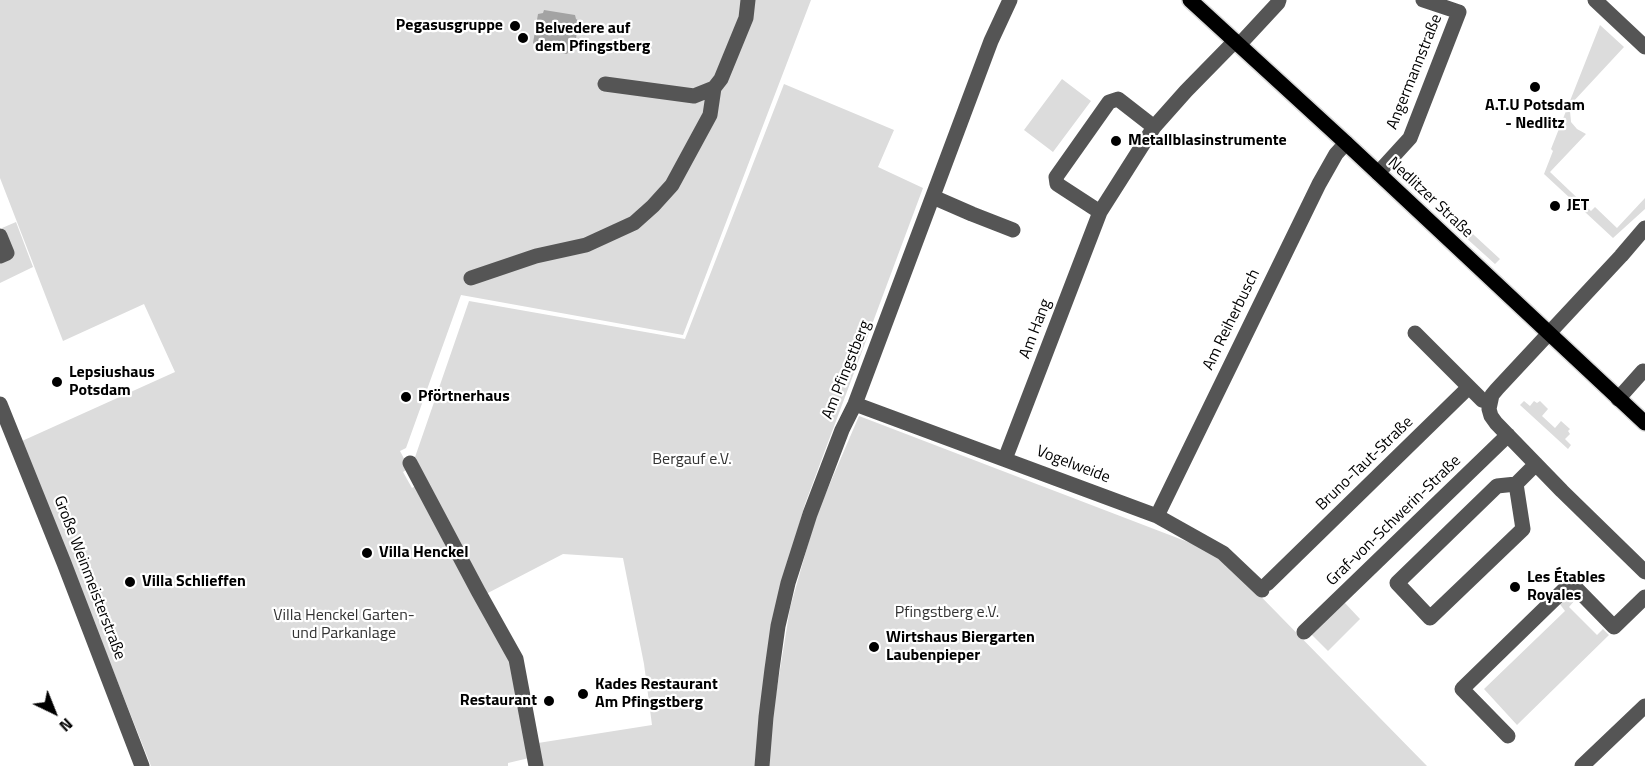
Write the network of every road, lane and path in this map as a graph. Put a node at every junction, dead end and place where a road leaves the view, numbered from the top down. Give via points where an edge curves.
1 (748, 0) edge
2 (1010, 0) edge
3 (1190, 0) edge
4 (1279, 0) edge
5 (1423, 0) edge
6 (1602, 2) edge
7 (1237, 43) junction
8 (1645, 46) edge
9 (604, 84) dead end
10 (714, 88) junction
11 (1154, 128) junction
12 (1346, 143) junction
13 (1378, 173) junction
14 (933, 197) junction
15 (1100, 212) junction
16 (1645, 228) edge
17 (1013, 230) dead end
18 (0, 236) edge
19 (0, 256) edge
20 (471, 278) dead end
21 (1415, 333) dead end
22 (1548, 333) junction
23 (1643, 371) dead end
24 (1469, 387) junction
25 (1618, 399) junction
26 (1489, 402) junction
27 (0, 404) edge
28 (855, 404) junction
29 (1645, 423) edge
30 (1508, 435) junction
31 (1005, 459) junction
32 (410, 463) dead end
33 (1536, 464) junction
34 (1516, 484) junction
35 (1157, 516) junction
36 (1645, 572) edge
37 (1265, 587) joint
38 (1645, 597) edge
39 (1304, 632) dead end
40 (1645, 706) edge
41 (1508, 736) dead end
42 (142, 766) edge
43 (536, 766) edge
44 (762, 766) edge
45 (1582, 766) edge

1 - 10 street via 746,18 722,79
2 - 14 street, Am Pfingstberg
3 - 7 main road, Nedlitzer Straße
4 - 7 street
5 - 13 street, Angermannstraße via 1459,12 1410,138
6 - 8 street
7 - 11 street, Am Hang via 1186,90
7 - 12 main road, Nedlitzer Straße
9 - 10 street via 694,96
10 - 20 street via 710,115 672,185 634,223 586,245 536,256
11 - 15 street, Am Hang
11 - 15 street via 1118,99 1109,102 1056,177 1057,184
12 - 13 main road, Nedlitzer Straße
12 - 35 street, Am Reiherbusch via 1319,184
13 - 22 main road, Nedlitzer Straße
14 - 17 street
14 - 28 street, Am Pfingstberg
15 - 31 street, Am Hang
16 - 22 street
18 - 19 street via 7,253
21 - 24 street
22 - 25 main road, Nedlitzer Straße
22 - 26 street
23 - 25 street
24 - 26 street
24 - 37 street, Bruno-Taut-Straße
25 - 29 main road, Nedlitzer Straße
26 - 30 street via 1491,416
27 - 42 street, Große Weinmeisterstraße
28 - 31 street, Vogelweide
28 - 44 street, Am Pfingstberg via 810,514 788,583 765,717
30 - 33 street
30 - 39 street, Graf-von-Schwerin-Straße
31 - 35 street, Vogelweide
32 - 43 street via 516,659
33 - 34 street
33 - 36 street
34 - 34 street via 1497,486 1397,584 1430,618 1523,529
35 - 37 street, Vogelweide via 1223,553
38 - 41 street via 1614,627 1571,584 1462,689
40 - 45 street

